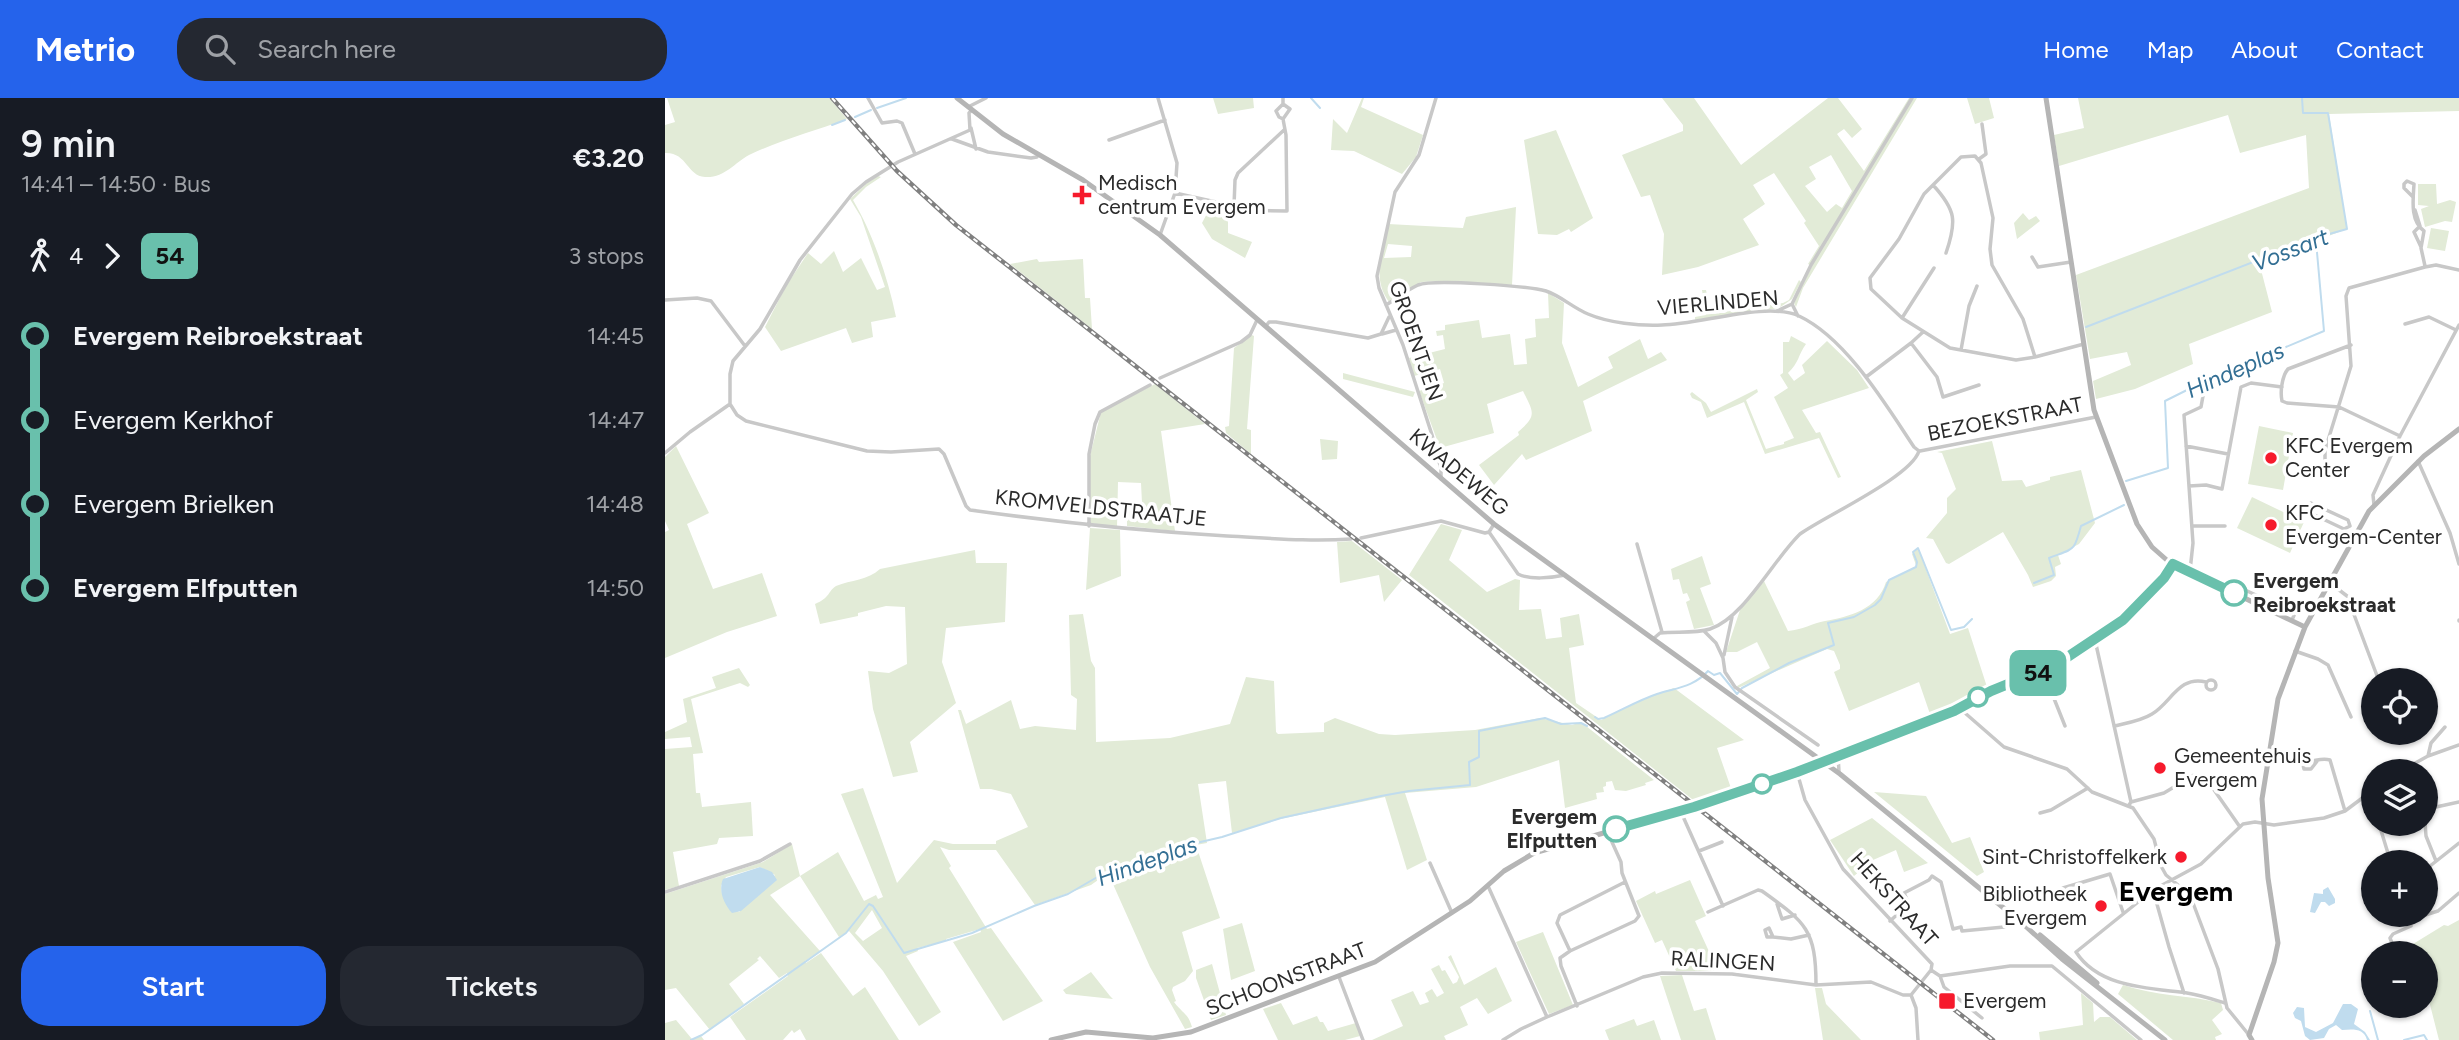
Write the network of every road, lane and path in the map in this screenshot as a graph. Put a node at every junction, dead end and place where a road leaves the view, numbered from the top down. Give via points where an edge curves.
1 (868, 98) edge
2 (957, 98) edge
3 (986, 98) edge
4 (1158, 98) edge
5 (1283, 98) edge
6 (1436, 98) edge
7 (1912, 98) edge
8 (2046, 98) edge
9 (1283, 104) junction
10 (970, 108) junction
11 (1283, 119) junction
12 (1165, 120) junction
13 (1982, 124) dead end
14 (971, 128) junction
15 (1284, 130) junction
16 (952, 138) junction
17 (1109, 140) dead end
18 (976, 149) junction
19 (915, 153) junction
20 (1038, 154) junction
21 (1979, 159) junction
22 (1933, 185) junction
23 (1175, 193) junction
24 (2413, 197) dead end
25 (1234, 206) junction
26 (2419, 228) junction
27 (1160, 235) junction
28 (2421, 248) junction
29 (1946, 253) dead end
30 (2032, 257) dead end
31 (2071, 262) junction
32 (2425, 267) junction
33 (1934, 268) dead end
34 (2459, 270) edge
35 (1977, 286) dead end
36 (665, 300) edge
37 (1792, 304) junction
38 (1386, 305) junction
39 (1777, 311) junction
40 (1389, 315) junction
41 (1798, 316) junction
42 (1902, 317) junction
43 (1258, 319) junction
44 (2405, 324) dead end
45 (2459, 325) edge
46 (1266, 326) junction
47 (1396, 330) junction
48 (2456, 330) junction
49 (1923, 332) junction
50 (1377, 336) junction
51 (1911, 343) junction
52 (2084, 344) junction
53 (2351, 345) junction
54 (745, 346) junction
55 (1961, 350) junction
56 (2035, 357) junction
57 (1866, 377) junction
58 (1160, 378) dead end
59 (1150, 385) dead end
60 (1979, 385) dead end
61 (2282, 387) junction
62 (2203, 396) dead end
63 (730, 404) junction
64 (2339, 407) junction
65 (2096, 417) junction
66 (2459, 429) edge
67 (2400, 436) junction
68 (2186, 446) junction
69 (1919, 451) junction
70 (665, 453) edge
71 (2228, 454) junction
72 (2418, 461) junction
73 (2325, 463) dead end
74 (1441, 479) junction
75 (2189, 486) junction
76 (2374, 505) junction
77 (1494, 523) junction
78 (1089, 526) junction
79 (2192, 526) junction
80 (2225, 526) dead end
81 (2346, 529) junction
82 (1489, 532) junction
83 (2355, 535) junction
84 (1361, 538) dead end
85 (1351, 539) dead end
86 (1637, 544) dead end
87 (2458, 561) edge
88 (2173, 564) junction
89 (2190, 571) junction
90 (1565, 575) junction
91 (2329, 582) junction
92 (1732, 617) junction
93 (2305, 627) junction
94 (1704, 631) junction
95 (1662, 632) junction
96 (1653, 639) junction
97 (2095, 640) junction
98 (2295, 651) junction
99 (1723, 658) junction
100 (2374, 668) edge
101 (2043, 671) junction
102 (2206, 682) dead end
103 (1962, 706) junction
104 (2351, 717) dead end
105 (1782, 719) junction
106 (2065, 726) dead end
107 (2115, 726) junction
108 (2445, 727) dead end
109 (1776, 728) junction
110 (1818, 745) dead end
111 (2459, 745) edge
112 (1838, 755) junction
113 (2428, 756) junction
114 (2423, 759) edge
115 (2318, 760) dead end
116 (1823, 761) junction
117 (1797, 772) junction
118 (1840, 774) junction
119 (2088, 788) junction
120 (2361, 799) edge
121 (2459, 802) edge
122 (2130, 803) junction
123 (2438, 807) edge
124 (1681, 811) junction
125 (2345, 811) junction
126 (2040, 813) dead end
127 (2263, 824) junction
128 (2240, 827) junction
129 (1607, 831) junction
130 (1722, 842) dead end
131 (2459, 843) edge
132 (790, 844) dead end
133 (1699, 851) junction
134 (2438, 859) edge
135 (1430, 863) dead end
136 (2172, 880) junction
137 (1625, 882) junction
138 (1487, 886) junction
139 (2063, 888) dead end
140 (2153, 890) junction
141 (665, 892) edge
142 (2459, 893) edge
143 (1776, 901) junction
144 (1723, 906) junction
145 (2438, 911) edge
146 (1708, 912) dead end
147 (2123, 912) junction
148 (1452, 913) junction
149 (1795, 915) junction
150 (1890, 920) junction
151 (2004, 926) dead end
152 (2409, 927) edge
153 (1809, 935) junction
154 (1773, 937) dead end
155 (2392, 941) edge
156 (1570, 950) junction
157 (1931, 970) junction
158 (1940, 976) junction
159 (1339, 977) junction
160 (1816, 985) junction
161 (2184, 993) junction
162 (1911, 995) junction
163 (2225, 1003) junction
164 (1577, 1006) junction
165 (1547, 1017) junction
166 (1982, 1018) dead end
167 (1182, 1038) edge
168 (2251, 1038) edge
169 (1051, 1040) edge
170 (1363, 1040) edge
171 (1503, 1040) edge
172 (1918, 1040) edge
173 (2141, 1040) edge
174 (2165, 1040) edge

1 - 19 street via 882,123 902,123
2 - 10 street, KWADEWEG
3 - 10 street
4 - 12 street
5 - 9 street
6 - 38 street, GROENTJEN via 1419,155 1395,192 1379,258 1377,280
7 - 37 street
8 - 31 street
9 - 11 street via 1290,109
9 - 11 street via 1276,111
10 - 14 street
10 - 20 street, KWADEWEG
11 - 15 street
12 - 17 street
12 - 23 street via 1177,163
13 - 21 street via 1986,154
14 - 16 street
14 - 18 street
15 - 25 street via 1238,173
15 - 25 street via 1287,211
16 - 18 street
16 - 19 street
18 - 20 street via 1031,158
19 - 54 street via 852,194 800,260
20 - 27 street, KWADEWEG
21 - 22 street via 1961,157
21 - 56 street via 1993,218 1991,265 2023,319
22 - 29 street via 1953,215
22 - 42 street via 1913,209 1870,282 1873,291
23 - 25 street
23 - 27 street
24 - 26 street
26 - 28 street via 2424,231
26 - 28 street via 2414,232
27 - 43 street, KWADEWEG
28 - 32 street
30 - 31 street via 2041,267
31 - 52 street
32 - 34 street
32 - 53 street via 2349,288
33 - 42 street
35 - 55 street
36 - 54 street via 711,301
37 - 39 street
37 - 41 street
38 - 39 street, VIERLINDEN via 1418,285 1448,283 1545,291 1588,314 1650,325
38 - 40 street, GROENTJEN
39 - 41 street, VIERLINDEN
40 - 47 street, GROENTJEN
40 - 50 street
41 - 57 street, VIERLINDEN via 1835,344
42 - 49 street
43 - 46 street, KWADEWEG
43 - 58 street via 1246,339
44 - 48 street via 2428,317
45 - 48 street
46 - 50 street via 1276,322 1362,338
46 - 74 street, KWADEWEG
47 - 50 street
47 - 74 street, GROENTJEN via 1432,435
48 - 67 street
49 - 51 street
49 - 55 street
51 - 57 street
51 - 60 street via 1937,377 1943,397
52 - 56 street
52 - 65 street
53 - 61 street via 2288,369
53 - 64 street via 2351,366
54 - 63 street via 730,371
55 - 56 street via 2015,360
57 - 69 street, VIERLINDEN
59 - 78 street via 1100,412 1090,448
61 - 64 street via 2281,398 2287,404
61 - 71 street via 2251,383 2241,387
62 - 68 street via 2201,407 2184,415
63 - 70 street
63 - 78 street, KROMVELDSTRAATJE via 746,421 856,448 891,452 939,449 968,509
64 - 67 street
64 - 73 street
65 - 69 street, BEZOEKSTRAAT
65 - 88 street via 2137,524 2152,547
66 - 72 street
67 - 76 street via 2373,495
68 - 71 street
68 - 75 street
69 - 92 street via 1915,460 1892,478 1800,534
71 - 75 street via 2222,489
72 - 76 street
72 - 87 street
74 - 77 street, KWADEWEG
75 - 79 street
76 - 83 street
77 - 82 street
77 - 90 street, KWADEWEG
78 - 85 street, KROMVELDSTRAATJE
79 - 80 street
79 - 89 street
81 - 81 street via 2348,520 2316,504 2308,505 2308,512
81 - 83 street
82 - 84 street via 1441,521
82 - 90 street, KWADEWEG via 1523,577
83 - 91 street
86 - 95 street
88 - 89 street
88 - 97 street via 2134,611
89 - 93 street
90 - 96 street, KWADEWEG
91 - 93 street
91 - 100 street via 2347,596
92 - 94 street
92 - 99 street
93 - 98 street
94 - 95 street
94 - 99 street
95 - 96 street
96 - 109 street, KWADEWEG
97 - 101 street
97 - 107 street
98 - 104 street via 2328,665
98 - 127 street via 2274,718 2262,799
99 - 105 street via 1725,672 1735,687
101 - 103 street
101 - 106 street
102 - 107 street via 2186,684 2151,715
103 - 112 street
103 - 119 street via 2004,747 2067,769
105 - 109 street
105 - 110 street
107 - 122 street
108 - 113 street via 2431,743
109 - 116 street, KWADEWEG
111 - 113 street
112 - 116 street
112 - 118 street
113 - 114 street
115 - 125 street via 2330,760
116 - 117 street, SCHOONSTRAAT
116 - 118 street, KWADEWEG
117 - 124 street, SCHOONSTRAAT
117 - 150 street, HEKSTRAAT via 1805,800 1843,869
118 - 174 street, KWADEWEG
119 - 122 street via 2099,796
119 - 126 street
120 - 125 street
121 - 123 street
122 - 128 street via 2164,793 2194,775 2205,776
122 - 136 street via 2150,831 2161,866
124 - 129 street, SCHOONSTRAAT
124 - 133 street
125 - 127 street via 2315,820
127 - 128 street via 2246,822
127 - 168 street via 2278,943
128 - 136 street via 2201,864
129 - 137 street
129 - 138 street, SCHOONSTRAAT via 1526,857
130 - 133 street
131 - 134 street
132 - 141 street via 760,861
133 - 144 street
135 - 148 street
136 - 140 street
136 - 163 street via 2193,903 2218,969
137 - 156 street via 1560,915 1557,923
137 - 156 street via 1637,919
138 - 148 street, SCHOONSTRAAT
138 - 165 street
139 - 147 street via 2109,874
140 - 147 street
140 - 161 street
142 - 145 street
143 - 144 street via 1760,890
143 - 149 street
143 - 149 street via 1782,919
144 - 146 street
147 - 161 street via 2076,952 2111,978 2143,989
148 - 159 street, SCHOONSTRAAT via 1384,957
149 - 153 street
150 - 151 street via 1909,904 1904,893 1932,876 1941,881 1953,929
150 - 157 street, HEKSTRAAT via 1932,964
152 - 155 street via 2393,934
153 - 154 street
153 - 160 street
156 - 164 street via 1560,962
157 - 158 street
157 - 162 street
158 - 166 street via 1946,989
158 - 173 street via 2010,966 2052,966
159 - 167 street, SCHOONSTRAAT
159 - 170 street
160 - 162 street, RALINGEN via 1871,982
160 - 164 street, RALINGEN via 1733,974 1662,973
161 - 163 street
162 - 172 street
163 - 168 street
164 - 165 street, RALINGEN
165 - 171 street, RALINGEN
167 - 169 street, SCHOONSTRAAT via 1093,1031

